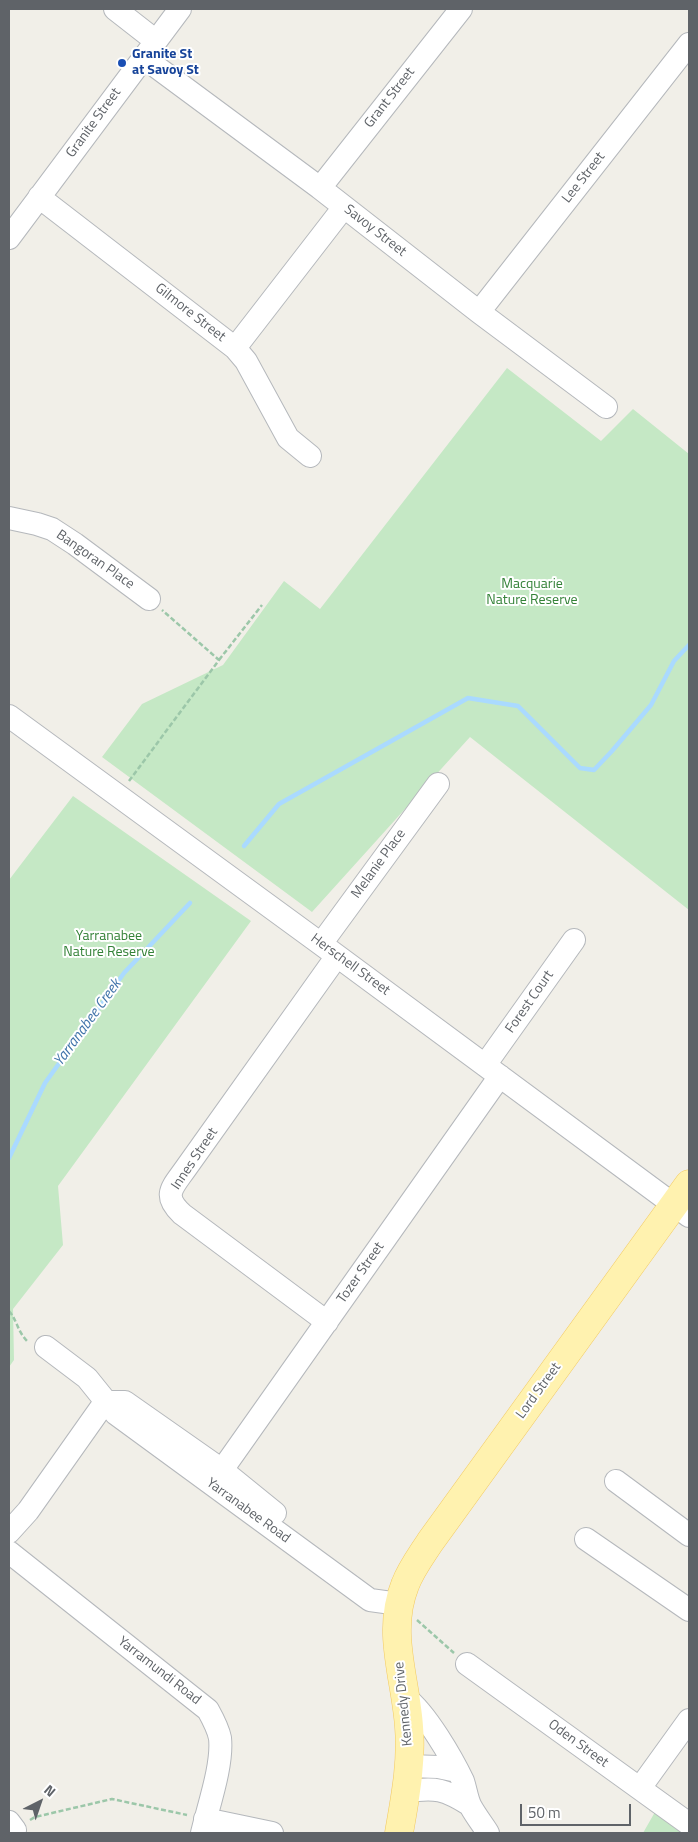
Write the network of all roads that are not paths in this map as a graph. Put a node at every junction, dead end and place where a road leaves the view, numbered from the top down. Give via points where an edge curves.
1 (115, 9) edge
2 (180, 9) edge
3 (461, 9) edge
4 (689, 44) edge
5 (150, 49) junction
6 (320, 188) junction
7 (39, 197) junction
8 (344, 207) junction
9 (9, 238) edge
10 (479, 312) junction
11 (235, 348) junction
12 (606, 408) dead end
13 (310, 456) dead end
14 (9, 518) edge
15 (149, 599) road end
16 (9, 716) edge
17 (438, 784) dead end
18 (574, 940) dead end
19 (329, 950) junction
20 (493, 1071) junction
21 (684, 1202) edge
22 (327, 1322) junction
23 (46, 1347) road end
24 (105, 1402) junction
25 (222, 1470) junction
26 (616, 1481) dead end
27 (9, 1532) edge
28 (689, 1536) edge
29 (586, 1539) dead end
30 (9, 1552) edge
31 (401, 1597) junction
32 (689, 1610) edge
33 (467, 1664) road end
34 (406, 1698) junction
35 (689, 1720) edge
36 (457, 1771) junction
37 (408, 1779) junction
38 (640, 1788) junction
39 (470, 1805) junction
40 (689, 1824) edge
41 (204, 1826) edge
42 (272, 1833) edge
43 (399, 1833) edge
44 (488, 1833) edge

1 - 5 street, Savoy Street
2 - 5 street, Granite Street
3 - 6 street, Grant Street
4 - 10 street, Lee Street
5 - 6 street, Savoy Street
5 - 7 street, Granite Street
6 - 8 street, Savoy Street
7 - 9 street, Granite Street
7 - 11 street, Gilmore Street
8 - 10 street, Savoy Street
8 - 11 street
10 - 12 street, Savoy Street
11 - 13 street, Gilmore Street via 246,361 288,438
14 - 15 street, Bangoran Place via 52,529
16 - 19 street, Herschell Street
17 - 19 street, Melanie Place
18 - 20 street, Forest Court
19 - 20 street, Herschell Street
19 - 22 street, Innes Street via 170,1196 172,1205 182,1214
20 - 21 street, Herschell Street
20 - 22 street, Tozer Street
21 - 31 main road, Lord Street via 430,1542 415,1564
22 - 25 street, Tozer Street
23 - 24 street, Yarranabee Road via 87,1378
24 - 25 street, Yarranabee Road via 125,1402
24 - 27 street via 28,1511
24 - 31 street, Yarranabee Road via 116,1414 370,1600
25 - 31 street, Yarranabee Road via 372,1588
26 - 28 street
29 - 32 street
30 - 41 street, Yarramundi Road via 208,1710 220,1738 220,1757
31 - 34 main road, Kennedy Drive via 396,1625
33 - 38 street, Oden Street
34 - 36 street via 420,1711
34 - 37 main road, Kennedy Drive
35 - 38 street
36 - 37 street via 438,1767
36 - 39 street
37 - 39 street
37 - 43 main road, Kennedy Drive
38 - 40 street, Oden Street
39 - 44 street
41 - 42 street

